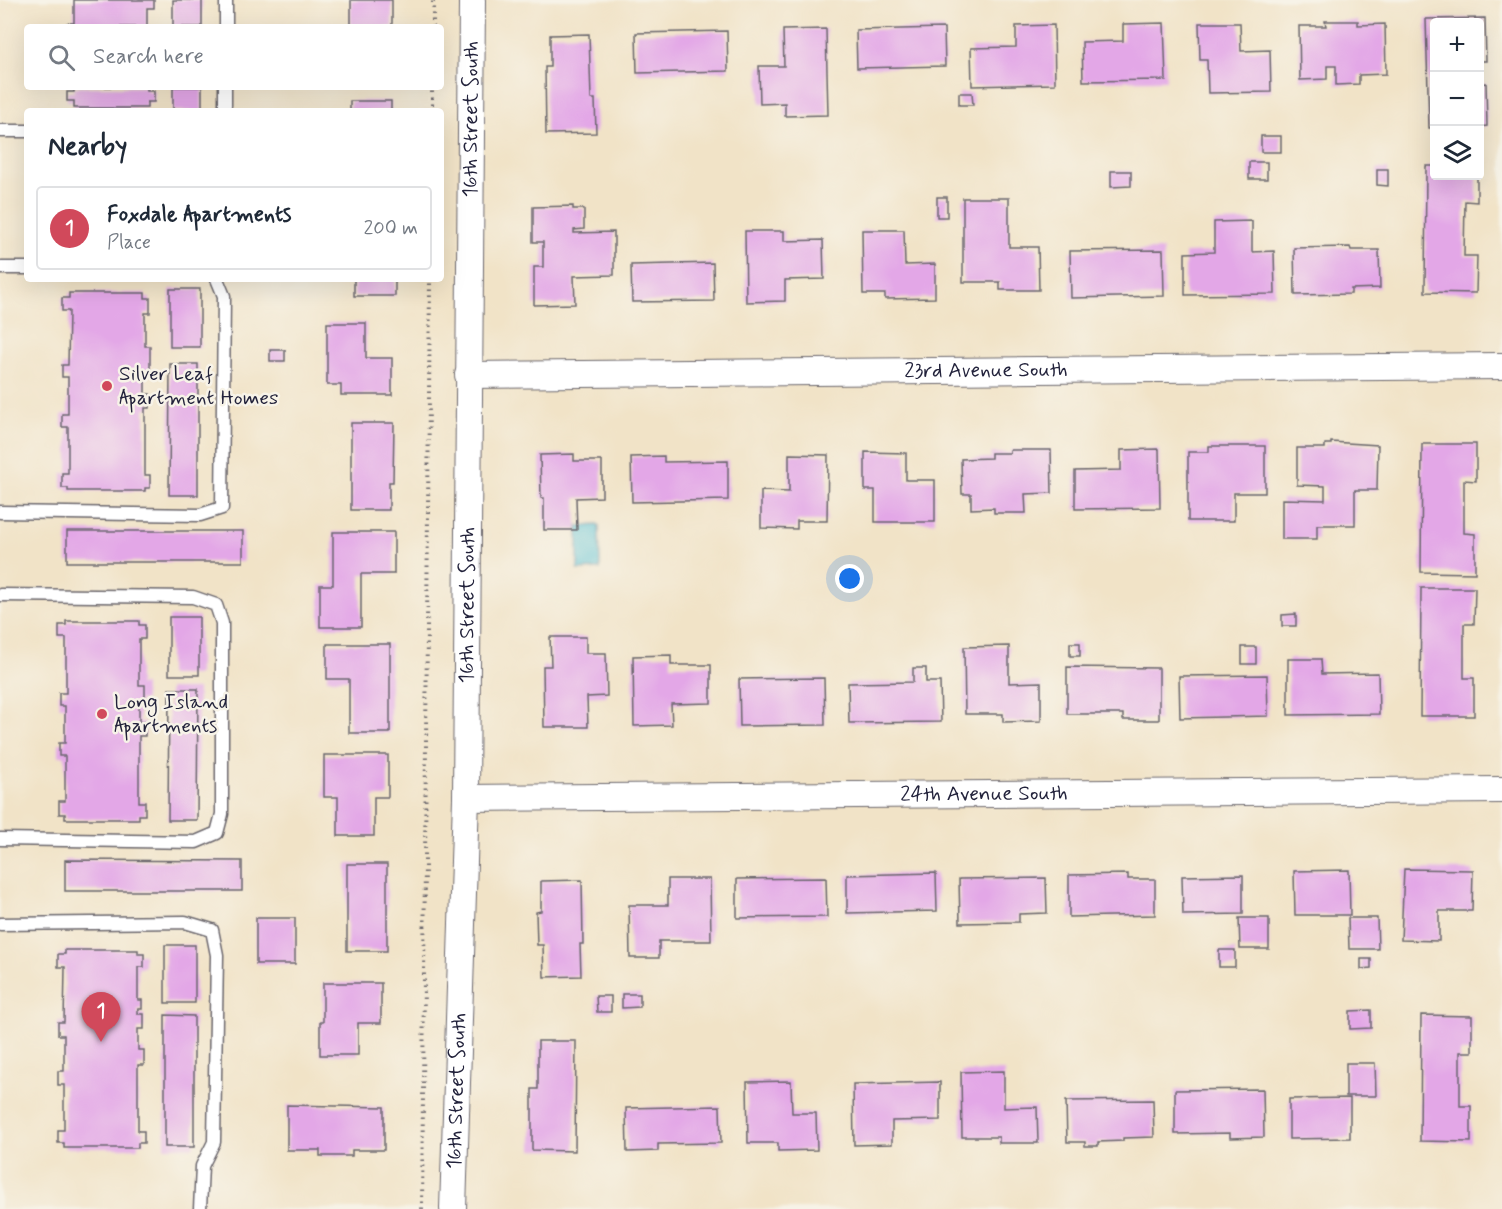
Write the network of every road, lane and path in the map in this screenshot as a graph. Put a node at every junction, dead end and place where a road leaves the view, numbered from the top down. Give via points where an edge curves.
1 (226, 0) edge
2 (433, 0) edge
3 (472, 0) edge
4 (226, 24) edge
5 (433, 24) edge
6 (225, 90) edge
7 (432, 90) edge
8 (224, 108) edge
9 (432, 108) edge
10 (0, 131) edge
11 (24, 132) edge
12 (0, 268) edge
13 (24, 268) edge
14 (218, 282) edge
15 (430, 282) edge
16 (1502, 366) edge
17 (468, 375) junction
18 (0, 512) edge
19 (0, 595) edge
20 (1502, 790) edge
21 (466, 798) junction
22 (0, 839) edge
23 (0, 924) edge
24 (201, 1209) edge
25 (422, 1209) edge
26 (453, 1209) edge

1 - 4 lane
2 - 5 path
3 - 17 street, 16th Street South
6 - 8 lane
7 - 9 path
10 - 11 lane
12 - 13 lane
14 - 18 lane via 224,296 222,508 200,515
15 - 25 path
16 - 17 street, 23rd Avenue South
17 - 21 street, 16th Street South
19 - 22 lane via 193,597 216,605 222,623 222,814 217,833 196,842
20 - 21 street, 24th Avenue South
21 - 26 street, 16th Street South
23 - 24 lane via 185,921 212,930 217,955 214,1142 202,1166

